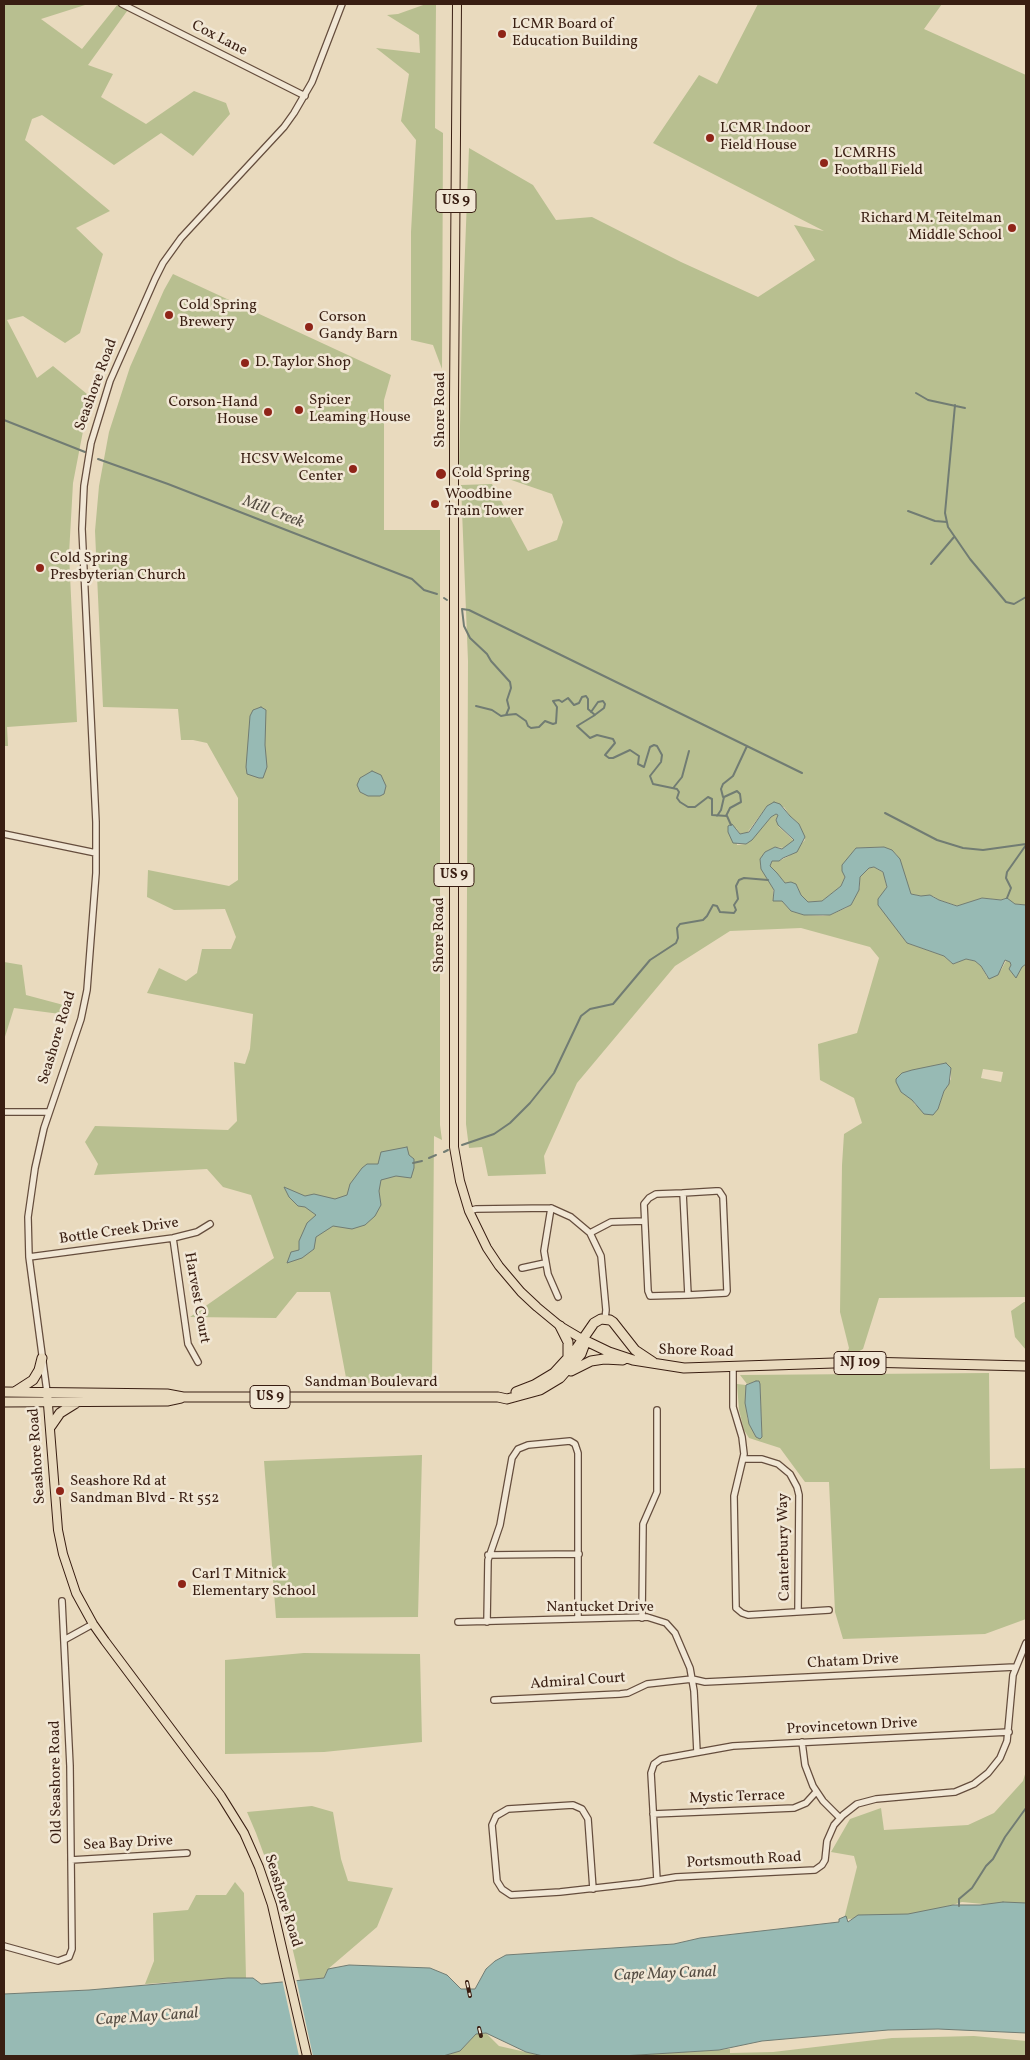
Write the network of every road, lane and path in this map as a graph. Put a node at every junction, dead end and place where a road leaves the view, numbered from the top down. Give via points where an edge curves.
1 (122, 4) edge
2 (342, 4) edge
3 (457, 4) edge
4 (304, 96) junction
5 (4, 834) edge
6 (96, 853) junction
7 (4, 1112) edge
8 (48, 1112) junction
9 (683, 1193) junction
10 (552, 1208) junction
11 (469, 1211) junction
12 (644, 1221) junction
13 (210, 1224) dead end
14 (590, 1233) junction
15 (173, 1238) junction
16 (29, 1257) junction
17 (545, 1263) junction
18 (522, 1268) dead end
19 (688, 1295) junction
20 (558, 1297) dead end
21 (605, 1319) junction
22 (560, 1326) junction
23 (582, 1339) junction
24 (42, 1358) junction
25 (568, 1360) junction
26 (633, 1360) junction
27 (198, 1362) dead end
28 (657, 1365) junction
29 (1026, 1366) edge
30 (733, 1368) junction
31 (560, 1378) junction
32 (4, 1392) edge
33 (14, 1392) junction
34 (47, 1392) junction
35 (183, 1397) junction
36 (498, 1397) junction
37 (4, 1402) edge
38 (48, 1402) junction
39 (78, 1402) junction
40 (657, 1410) dead end
41 (51, 1426) junction
42 (743, 1459) junction
43 (579, 1554) junction
44 (488, 1555) junction
45 (62, 1601) dead end
46 (829, 1610) dead end
47 (798, 1612) junction
48 (642, 1618) junction
49 (578, 1619) junction
50 (458, 1622) dead end
51 (487, 1622) junction
52 (93, 1624) junction
53 (64, 1640) junction
54 (1026, 1644) edge
55 (1015, 1667) junction
56 (692, 1679) junction
57 (494, 1700) dead end
58 (1009, 1732) junction
59 (802, 1742) junction
60 (698, 1752) junction
61 (816, 1792) junction
62 (653, 1814) junction
63 (840, 1818) junction
64 (187, 1854) dead end
65 (71, 1860) junction
66 (657, 1880) junction
67 (593, 1889) junction
68 (4, 1946) edge
69 (307, 2056) edge

1 - 4 street, Cox Lane
2 - 4 street, Seashore Road
3 - 11 main road, Shore Road / US 9 via 453,1130 456,1164
4 - 6 street, Seashore Road via 284,127 181,238 163,264 110,381 97,422 86,474 82,529
5 - 6 street
6 - 8 street, Seashore Road via 86,997
7 - 8 street
8 - 16 street, Seashore Road via 28,1217
9 - 12 street via 651,1196 644,1204
9 - 19 street
9 - 19 street via 716,1190 722,1193 728,1291
10 - 11 street
10 - 14 street via 564,1212
10 - 17 street via 544,1251
11 - 22 main road, Shore Road / US 9 via 487,1248 509,1279
12 - 14 street via 611,1222
12 - 19 street via 649,1294
13 - 15 street, Bottle Creek Drive via 197,1232
14 - 21 street via 602,1262
15 - 16 street, Bottle Creek Drive
15 - 27 street, Harvest Court via 188,1344
16 - 24 street, Seashore Road
17 - 18 street
17 - 20 street
21 - 23 highway via 594,1323
21 - 28 highway via 613,1322 635,1350
22 - 23 main road, Shore Road / US 9
22 - 25 highway via 568,1342
23 - 25 highway, Sandman Boulevard
23 - 26 highway, Shore Road / NJ 109
23 - 31 highway, Sandman Boulevard / US 9 via 581,1354
24 - 33 highway via 33,1380
24 - 34 street, Seashore Road
25 - 36 highway, Sandman Boulevard / US 9 via 541,1382
26 - 28 highway, Shore Road / NJ 109
26 - 31 highway via 591,1361
28 - 30 highway, Shore Road / NJ 109 via 693,1369
29 - 30 highway, Shore Road / NJ 109 via 857,1362
30 - 42 street, Canterbury Way via 733,1407 742,1438
31 - 36 highway, Sandman Boulevard / US 9 via 533,1393 507,1399
32 - 33 highway, Sandman Boulevard / US 9
33 - 34 highway, Sandman Boulevard / US 9
34 - 35 highway, Sandman Boulevard / US 9
34 - 38 main road, Seashore Road
35 - 36 highway, Sandman Boulevard / US 9
35 - 39 highway, Sandman Boulevard / US 9 via 167,1401
37 - 38 highway, Sandman Boulevard / US 9
38 - 39 highway, Sandman Boulevard / US 9
38 - 41 main road, Seashore Road
39 - 41 highway via 62,1411
40 - 48 street via 657,1492 643,1524
41 - 52 main road, Seashore Road via 58,1530 63,1554
42 - 47 street, Canterbury Way via 762,1459 778,1464 790,1474 797,1487
42 - 47 street, Canterbury Way via 734,1496 736,1608 748,1615
43 - 44 street
43 - 44 street via 578,1452 571,1438 528,1445 515,1453 500,1525
43 - 49 street
44 - 51 street
45 - 53 street, Old Seashore Road
46 - 47 street, Canterbury Way
48 - 49 street, Nantucket Drive
48 - 56 street, Nantucket Drive via 660,1620 671,1627 686,1657
49 - 51 street, Nantucket Drive
50 - 51 street, Nantucket Drive
52 - 53 street
52 - 69 main road, Seashore Road via 221,1796 244,1833 266,1885
53 - 65 street, Old Seashore Road
54 - 55 street, Portsmouth Road
55 - 56 street, Chatam Drive via 705,1682
55 - 58 street, Portsmouth Road via 1010,1688
56 - 57 street, Admiral Court via 647,1684 620,1694
56 - 60 street, Nantucket Drive
58 - 59 street, Provincetown Drive
58 - 63 street, Portsmouth Road via 995,1765 982,1779 965,1789 944,1795 866,1801
59 - 60 street, Provincetown Drive via 732,1746
59 - 61 street via 805,1765
60 - 62 street, Provincetown Drive via 661,1759 654,1764 651,1773
61 - 62 street, Mystic Terrace via 806,1803 794,1808
61 - 63 street
62 - 66 street
63 - 66 street, Portsmouth Road via 830,1833 822,1865 816,1870
64 - 65 street, Sea Bay Drive
65 - 68 street, Old Seashore Road via 72,1949 69,1956 58,1961
66 - 67 street, Portsmouth Road
67 - 67 street, Portsmouth Road via 516,1896 506,1893 499,1886 492,1825 496,1816 508,1810 573,1805 582,1809 588,1817

